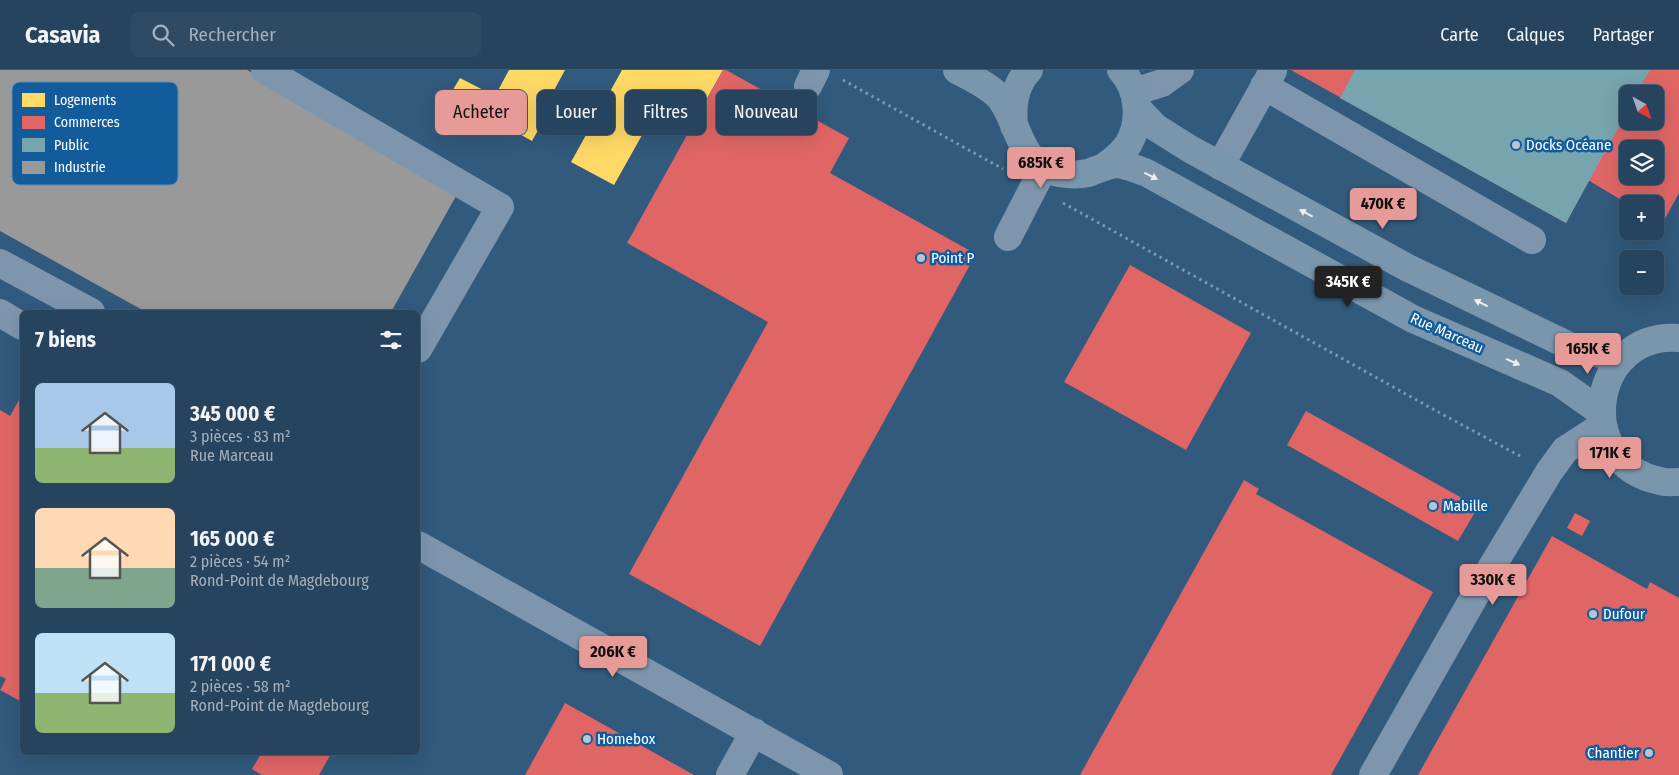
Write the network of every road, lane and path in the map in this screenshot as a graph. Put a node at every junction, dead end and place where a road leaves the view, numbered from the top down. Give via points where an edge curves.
1 (265, 70) edge
2 (957, 70) edge
3 (1029, 70) edge
4 (1180, 70) edge
5 (1269, 78) edge
6 (841, 79) dead end
7 (1131, 90) edge
8 (1014, 127) junction
9 (1220, 166) junction
10 (1104, 167) junction
11 (1039, 177) junction
12 (1008, 237) dead end
13 (1532, 240) dead end
14 (0, 263) edge
15 (87, 310) edge
16 (0, 313) edge
17 (20, 325) edge
18 (1678, 337) edge
19 (420, 346) edge
20 (1624, 358) junction
21 (1602, 419) junction
22 (1520, 456) dead end
23 (1679, 482) edge
24 (420, 546) edge
25 (754, 732) junction
26 (730, 775) edge
27 (829, 775) edge
28 (1373, 775) edge

1 - 19 street via 500,207
2 - 8 main road, Rue Marceau via 999,97
3 - 8 main road, Rue Marceau via 1016,90 1012,108
4 - 7 street via 1162,83
5 - 9 street
5 - 13 street
6 - 11 path
7 - 9 main road via 1155,127
7 - 10 main road, Rue Marceau via 1136,126 1129,142
8 - 11 main road, Rue Marceau
20 -> 9 main road via 1578,350 1408,268
10 - 11 main road, Rue Marceau via 1088,173
10 -> 21 main road, Rue Marceau via 1119,164 1147,173 1413,319 1560,383
11 - 12 street
11 - 22 path via 1440,414
14 - 15 street
16 - 17 street
18 - 20 main road via 1639,346
20 - 21 main road via 1611,374 1603,392
21 - 23 main road via 1610,446 1623,462 1640,475 1660,482
21 - 28 street via 1565,450 1549,472
24 - 25 street
25 - 26 street
25 - 27 street

